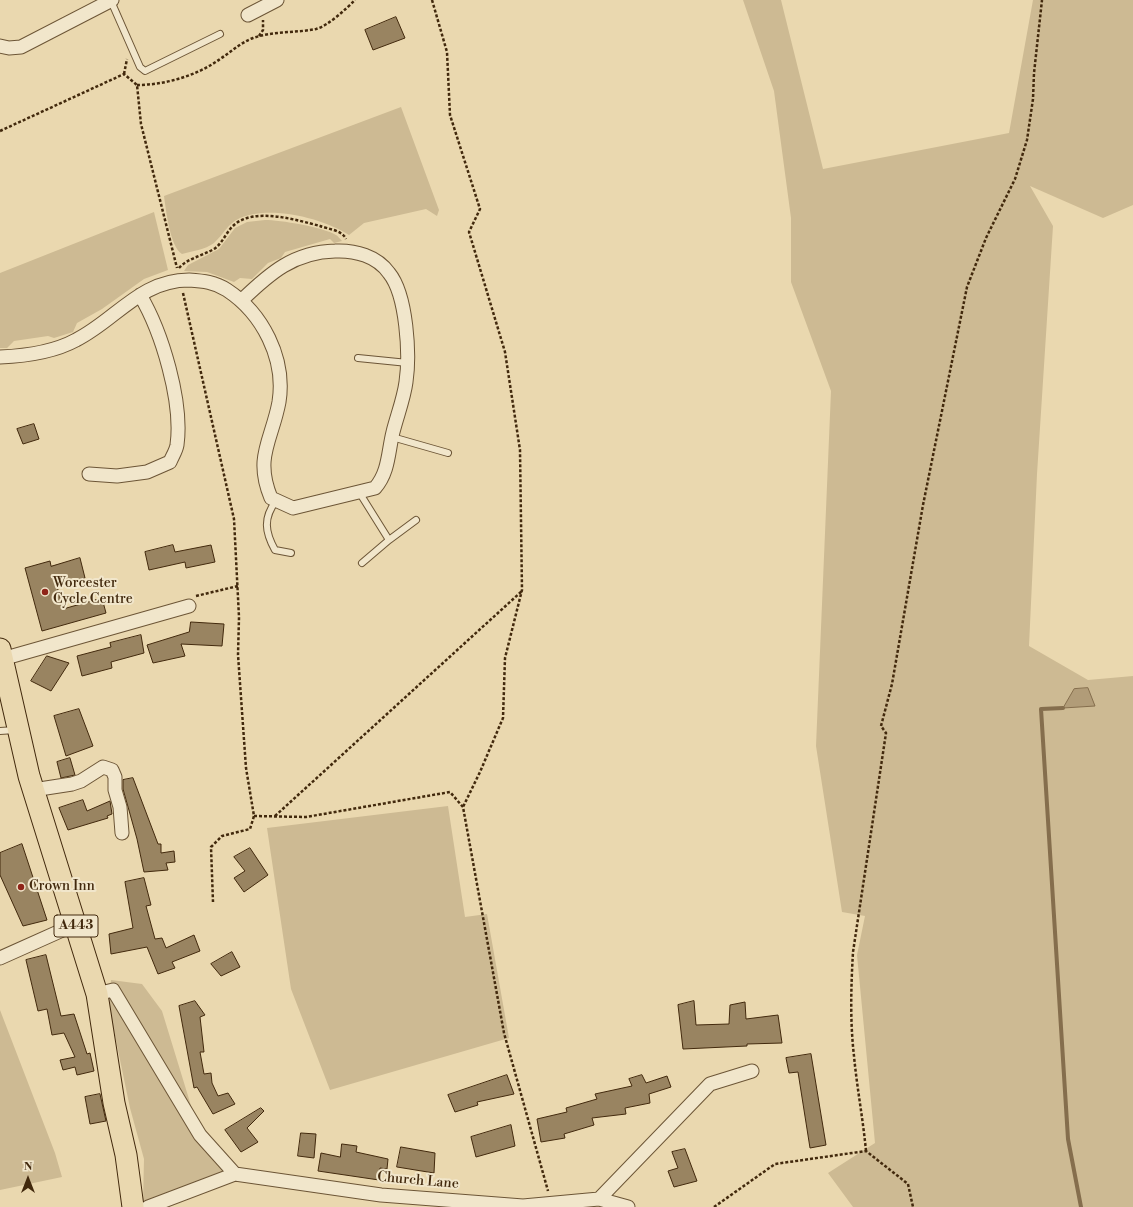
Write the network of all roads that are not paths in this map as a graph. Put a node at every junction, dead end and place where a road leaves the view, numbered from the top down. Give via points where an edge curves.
1 (111, 0) edge
2 (269, 2) edge
3 (248, 15) dead end
4 (220, 34) dead end
5 (1, 48) edge
6 (140, 295) junction
7 (242, 300) junction
8 (0, 357) edge
9 (358, 358) dead end
10 (408, 363) junction
11 (392, 437) junction
12 (448, 453) dead end
13 (89, 474) dead end
14 (359, 492) junction
15 (276, 500) junction
16 (416, 520) dead end
17 (389, 540) junction
18 (291, 553) dead end
19 (362, 564) dead end
20 (188, 606) road end
21 (1, 654) edge
22 (9, 730) edge
23 (33, 790) junction
24 (122, 833) dead end
25 (76, 924) junction
26 (0, 958) edge
27 (97, 994) junction
28 (752, 1071) dead end
29 (235, 1174) junction
30 (599, 1199) junction
31 (523, 1206) edge
32 (133, 1207) edge
33 (148, 1207) edge
34 (628, 1207) edge

1 - 4 lane via 140,67 145,71
1 - 5 street via 21,46
2 - 3 street
6 - 7 street via 168,282 203,280 220,286
6 - 8 street via 76,340 37,353
6 - 13 street via 151,313 168,363 178,424 177,446 170,462 147,472 117,476
7 - 10 street via 267,276 304,256 325,251 350,251 365,255 389,273 395,285 407,334
7 - 15 street via 266,330 275,352 279,375 279,401 265,446 263,467 265,484 271,498
9 - 10 lane
10 - 11 street via 406,384
11 - 12 lane
11 - 14 street via 382,480 375,488
14 - 15 street via 293,508
14 - 17 lane
15 - 18 lane via 268,511 268,530 275,550
16 - 17 lane
17 - 19 lane
20 - 21 street
21 - 22 main road, A443
22 - 23 main road, A443
23 - 24 street via 72,784 107,767 114,772
23 - 25 main road, A443
25 - 26 street
25 - 27 main road, A443
27 - 29 street via 113,990 200,1135
27 - 32 main road, A443
28 - 30 street via 710,1084
29 - 31 street, Church Lane via 381,1195
29 - 33 street, Church Lane
30 - 31 street, Church Lane
30 - 34 street, Church Lane

